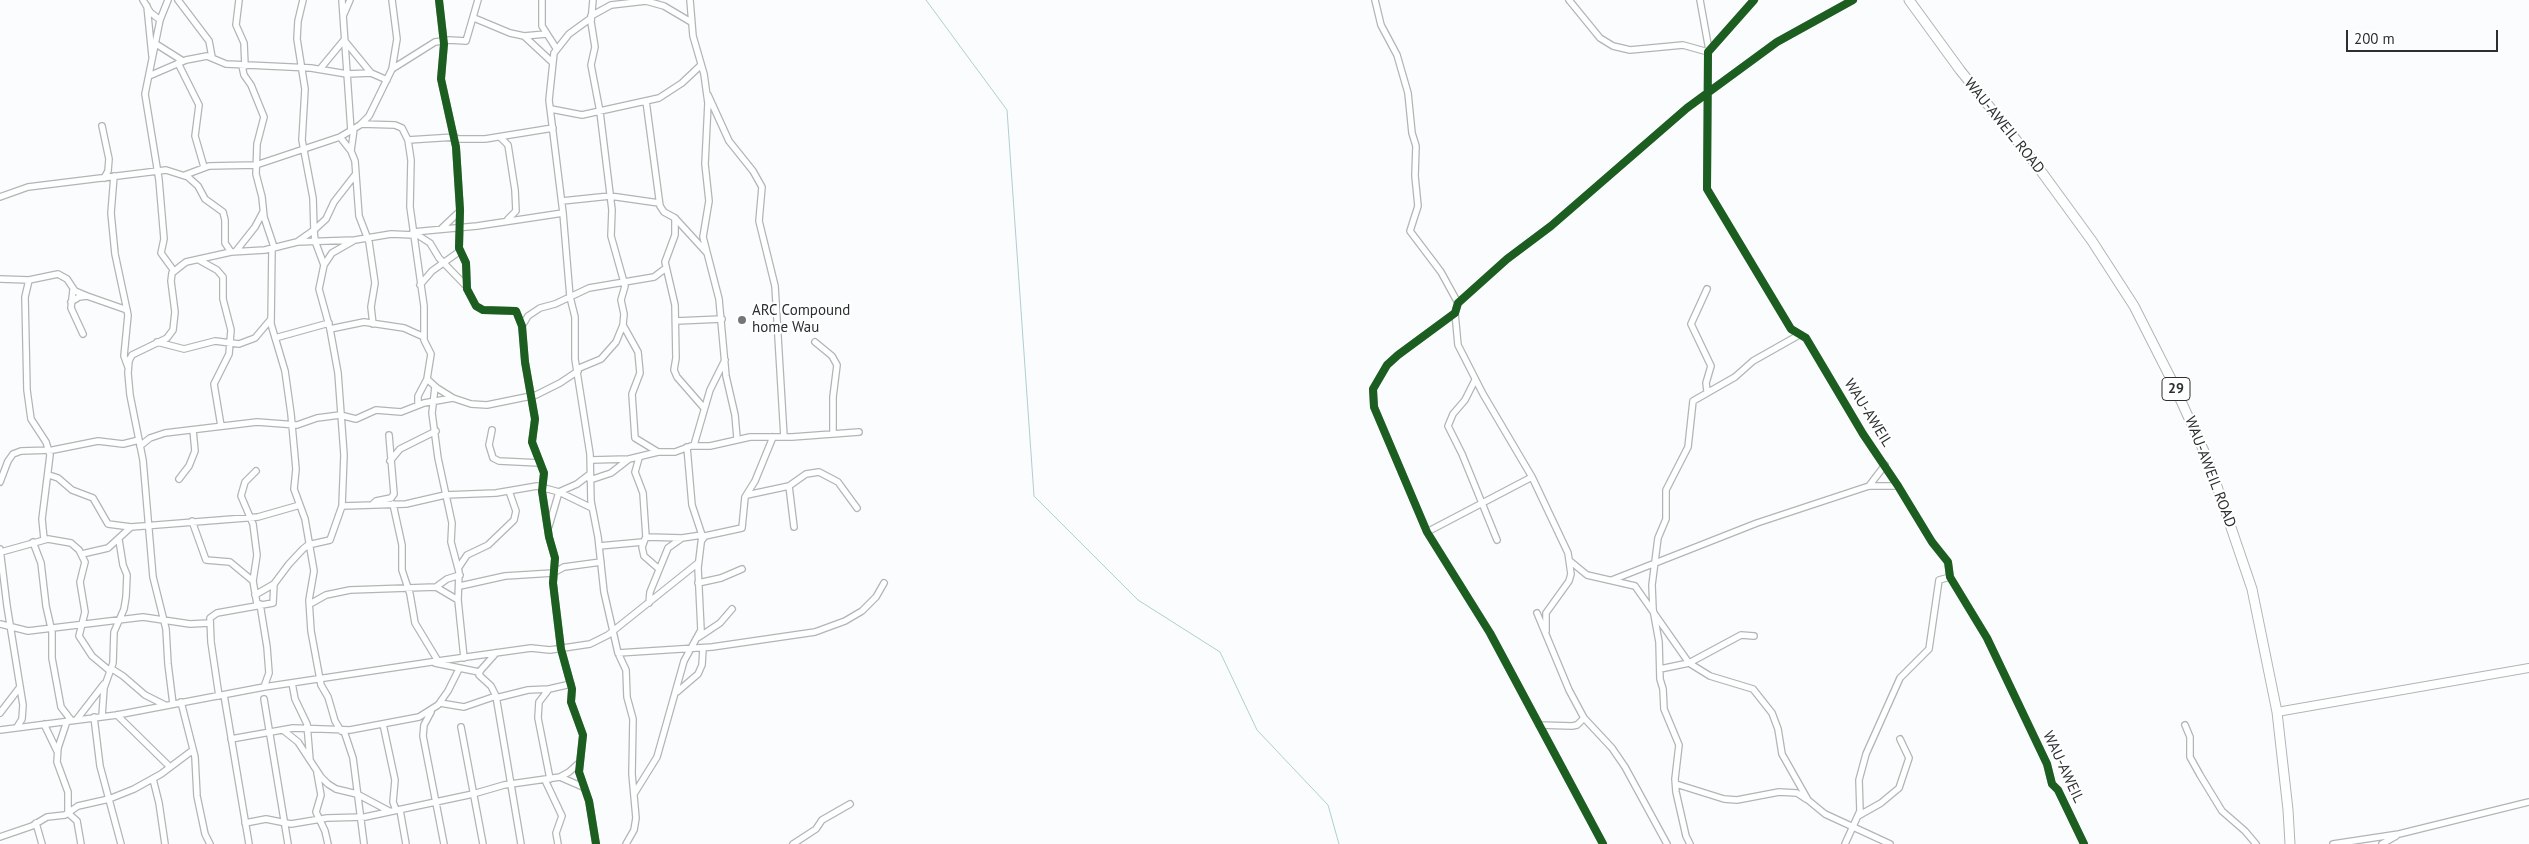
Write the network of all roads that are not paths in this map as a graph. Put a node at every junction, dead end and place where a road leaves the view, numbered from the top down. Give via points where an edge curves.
1 (143, 0) edge
2 (168, 0) edge
3 (178, 0) edge
4 (240, 0) edge
5 (302, 0) edge
6 (342, 0) edge
7 (350, 0) edge
8 (392, 0) edge
9 (439, 0) edge
10 (478, 0) edge
11 (542, 0) edge
12 (593, 0) edge
13 (690, 0) edge
14 (1374, 0) edge
15 (1569, 0) edge
16 (1700, 0) edge
17 (1752, 0) edge
18 (1853, 0) edge
19 (1909, 0) edge
20 (147, 6) junction
21 (343, 17) junction
22 (591, 17) junction
23 (474, 18) junction
24 (160, 20) junction
25 (691, 22) junction
26 (546, 34) junction
27 (524, 36) junction
28 (344, 40) junction
29 (443, 41) junction
30 (156, 44) junction
31 (556, 48) junction
32 (1709, 51) junction
33 (212, 57) junction
34 (152, 62) junction
35 (180, 62) junction
36 (552, 62) junction
37 (701, 65) junction
38 (244, 66) junction
39 (302, 68) junction
40 (320, 69) junction
41 (392, 69) junction
42 (370, 73) junction
43 (347, 74) junction
44 (149, 76) junction
45 (386, 80) junction
46 (707, 93) junction
47 (1708, 93) junction
48 (646, 101) junction
49 (550, 109) junction
50 (600, 112) junction
51 (361, 124) junction
52 (102, 126) dead end
53 (553, 128) junction
54 (353, 130) junction
55 (514, 134) junction
56 (340, 136) junction
57 (500, 136) junction
58 (455, 138) junction
59 (408, 140) junction
60 (508, 148) junction
61 (303, 150) junction
62 (352, 151) junction
63 (256, 165) junction
64 (204, 167) junction
65 (158, 170) junction
66 (185, 175) junction
67 (354, 175) junction
68 (114, 176) junction
69 (104, 178) junction
70 (610, 196) junction
71 (0, 197) edge
72 (562, 201) junction
73 (659, 203) junction
74 (460, 210) junction
75 (263, 211) junction
76 (563, 213) junction
77 (675, 218) junction
78 (503, 221) junction
79 (442, 228) junction
80 (460, 228) junction
81 (314, 230) junction
82 (413, 233) junction
83 (368, 237) junction
84 (355, 240) junction
85 (315, 241) junction
86 (297, 242) junction
87 (273, 248) junction
88 (460, 251) junction
89 (233, 252) junction
90 (708, 254) junction
91 (199, 260) junction
92 (444, 262) junction
93 (324, 265) junction
94 (666, 268) junction
95 (174, 272) junction
96 (654, 277) junction
97 (0, 279) edge
98 (29, 280) junction
99 (625, 282) junction
100 (670, 282) junction
101 (420, 285) junction
102 (467, 287) junction
103 (1707, 289) dead end
104 (73, 290) junction
105 (88, 296) junction
106 (570, 297) junction
107 (71, 302) junction
108 (1458, 303) junction
109 (127, 310) junction
110 (1454, 313) junction
111 (271, 319) junction
112 (722, 319) junction
113 (676, 321) junction
114 (373, 324) junction
115 (623, 325) junction
116 (330, 326) junction
117 (522, 326) junction
118 (83, 334) dead end
119 (1800, 335) junction
120 (424, 337) junction
121 (275, 338) junction
122 (157, 342) junction
123 (815, 342) dead end
124 (231, 343) junction
125 (725, 360) junction
126 (128, 367) junction
127 (577, 370) junction
128 (427, 379) junction
129 (1475, 380) junction
130 (435, 387) junction
131 (1707, 392) junction
132 (531, 396) junction
133 (453, 398) junction
134 (432, 400) junction
135 (418, 405) junction
136 (704, 408) junction
137 (340, 415) junction
138 (292, 425) junction
139 (221, 426) junction
140 (193, 430) junction
141 (492, 430) dead end
142 (436, 431) junction
143 (859, 432) dead end
144 (833, 434) junction
145 (389, 436) dead end
146 (773, 437) junction
147 (784, 437) junction
148 (737, 438) junction
149 (139, 443) junction
150 (691, 446) junction
151 (50, 450) junction
152 (658, 452) junction
153 (628, 458) junction
154 (639, 458) junction
155 (591, 460) junction
156 (390, 462) junction
157 (540, 463) junction
158 (1885, 465) junction
159 (256, 471) dead end
160 (49, 475) junction
161 (590, 477) junction
162 (1532, 477) junction
163 (179, 479) dead end
164 (0, 482) edge
165 (788, 486) junction
166 (1869, 486) junction
167 (1898, 486) junction
168 (542, 488) junction
169 (509, 491) junction
170 (559, 492) junction
171 (447, 494) junction
172 (746, 495) junction
173 (1482, 502) junction
174 (393, 504) junction
175 (300, 505) junction
176 (372, 505) junction
177 (342, 506) junction
178 (592, 508) junction
179 (858, 508) dead end
180 (249, 518) junction
181 (192, 521) junction
182 (149, 525) junction
183 (131, 527) junction
184 (794, 527) dead end
185 (548, 530) junction
186 (1427, 532) junction
187 (682, 538) junction
188 (702, 538) junction
189 (44, 539) junction
190 (119, 540) junction
191 (645, 540) junction
192 (1497, 540) dead end
193 (33, 542) junction
194 (308, 545) junction
195 (599, 546) junction
196 (0, 550) edge
197 (82, 554) junction
198 (1570, 561) junction
199 (601, 562) junction
200 (698, 563) junction
201 (1656, 563) junction
202 (660, 569) junction
203 (742, 569) dead end
204 (459, 571) junction
205 (553, 573) junction
206 (1950, 577) junction
207 (1612, 580) junction
208 (253, 581) junction
209 (698, 583) junction
210 (884, 583) dead end
211 (274, 584) junction
212 (460, 586) junction
213 (436, 588) junction
214 (408, 589) junction
215 (255, 595) junction
216 (458, 600) junction
217 (649, 603) junction
218 (258, 604) junction
219 (310, 604) junction
220 (732, 609) dead end
221 (1653, 610) junction
222 (1537, 613) dead end
223 (165, 619) junction
224 (119, 620) junction
225 (210, 623) junction
226 (0, 624) edge
227 (82, 625) junction
228 (50, 627) junction
229 (10, 628) junction
230 (613, 631) junction
231 (1546, 632) junction
232 (1754, 636) dead end
233 (698, 637) junction
234 (702, 648) junction
235 (562, 649) junction
236 (690, 649) junction
237 (496, 653) junction
238 (618, 653) junction
239 (464, 658) junction
240 (438, 661) junction
241 (430, 662) junction
242 (1689, 663) junction
243 (2529, 668) edge
244 (459, 669) junction
245 (1660, 669) junction
246 (111, 670) junction
247 (479, 672) junction
248 (319, 679) junction
249 (106, 682) junction
250 (292, 683) junction
251 (571, 684) junction
252 (20, 687) junction
253 (264, 687) junction
254 (549, 689) junction
255 (676, 693) junction
256 (221, 696) junction
257 (496, 697) junction
258 (264, 699) dead end
259 (181, 702) junction
260 (440, 703) junction
261 (173, 704) junction
262 (166, 705) junction
263 (432, 711) junction
264 (2277, 712) junction
265 (0, 713) edge
266 (117, 715) junction
267 (102, 716) junction
268 (94, 717) junction
269 (1584, 718) junction
270 (72, 720) junction
271 (44, 724) junction
272 (383, 724) junction
273 (1539, 725) junction
274 (2186, 725) dead end
275 (17, 727) junction
276 (462, 727) dead end
277 (307, 728) junction
278 (0, 730) edge
279 (283, 730) junction
280 (342, 731) junction
281 (269, 732) junction
282 (231, 739) junction
283 (1900, 739) dead end
284 (193, 750) junction
285 (57, 752) junction
286 (580, 758) junction
287 (310, 761) junction
288 (170, 767) junction
289 (316, 771) junction
290 (560, 777) junction
291 (153, 779) junction
292 (548, 779) junction
293 (510, 784) junction
294 (1676, 784) junction
295 (585, 790) junction
296 (358, 794) junction
297 (473, 794) junction
298 (634, 794) junction
299 (109, 799) junction
300 (1808, 800) junction
301 (436, 802) junction
302 (2529, 802) edge
303 (850, 804) dead end
304 (396, 810) junction
305 (68, 812) junction
306 (360, 818) junction
307 (1855, 818) junction
308 (320, 820) junction
309 (36, 823) junction
310 (245, 823) junction
311 (284, 824) junction
312 (1852, 827) junction
313 (2399, 834) junction
314 (1686, 836) junction
315 (0, 837) edge
316 (42, 844) edge
317 (81, 844) edge
318 (121, 844) edge
319 (165, 844) edge
320 (210, 844) edge
321 (249, 844) edge
322 (288, 844) edge
323 (328, 844) edge
324 (364, 844) edge
325 (406, 844) edge
326 (444, 844) edge
327 (482, 844) edge
328 (521, 844) edge
329 (558, 844) edge
330 (596, 844) edge
331 (626, 844) edge
332 (792, 844) edge
333 (1603, 844) edge
334 (1667, 844) edge
335 (1686, 844) edge
336 (1690, 844) edge
337 (1845, 844) edge
338 (1890, 844) edge
339 (2084, 844) edge
340 (2256, 844) edge
341 (2290, 844) edge
342 (2333, 844) edge
343 (2382, 844) edge

1 - 20 street
2 - 24 street
3 - 33 street via 209,41
4 - 38 street via 236,25 244,43
5 - 39 street via 297,30
6 - 21 street
7 - 21 street
8 - 41 street via 397,39
9 - 29 street
10 - 23 street
11 - 26 street via 541,21
12 - 22 street
13 - 25 street
14 - 108 street via 1381,25 1397,55 1408,93 1416,146 1418,206 1410,231 1442,272
15 - 32 street via 1600,38 1613,46 1630,50 1683,45
16 - 32 street, WAU-AWEIL
17 - 32 street
18 - 47 street via 1777,42
19 - 264 main road, WAU-AWEIL ROAD / 29 via 2066,204 2134,306 2172,379 2208,460 2252,590
20 - 24 street
20 - 34 street
21 - 28 street
22 - 25 street via 611,5 646,1 664,6
22 - 31 street
22 - 50 street via 595,47 591,65
23 - 27 street
23 - 29 street via 466,41
24 - 30 street
25 - 37 street
26 - 27 street
26 - 31 street
27 - 36 street
28 - 40 street
28 - 42 street
28 - 43 street
29 - 41 street via 431,44
29 - 58 street via 442,87
30 - 34 street
30 - 35 street
31 - 36 street
32 - 47 street, WAU-AWEIL
33 - 35 street
33 - 38 street via 226,64
34 - 44 street
35 - 44 street
35 - 64 street via 199,104 195,136
36 - 49 street
37 - 46 street
37 - 48 street via 675,89
38 - 39 street
38 - 63 street via 244,75 264,117
39 - 40 street
39 - 61 street via 306,99
40 - 43 street
41 - 45 street
42 - 43 street
42 - 45 street
43 - 54 street
44 - 65 street via 145,98
45 - 51 street via 369,116
46 - 90 street via 705,164 708,206 702,233
46 - 147 street via 729,141 762,187 760,221 775,286
47 - 108 street
47 - 119 street, WAU-AWEIL via 1706,189 1791,329
48 - 50 street
48 - 73 street
49 - 50 street via 577,116
49 - 53 street
50 - 70 street
51 - 54 street
51 - 59 street via 395,125 402,128
52 - 69 street via 109,159
53 - 55 street
53 - 72 street
54 - 56 street
54 - 62 street
55 - 57 street
55 - 60 street
56 - 61 street
56 - 62 street
57 - 58 street
57 - 60 street
58 - 59 street
58 - 74 street
59 - 82 street
60 - 78 street via 516,211
61 - 63 street
61 - 81 street via 313,198
62 - 67 street
63 - 64 street
63 - 75 street
64 - 66 street
65 - 66 street
65 - 68 street
65 - 95 street via 164,238 161,253
66 - 89 street via 198,186 205,199 222,212 225,243
67 - 81 street via 326,219
67 - 83 street via 360,219
68 - 69 street
68 - 109 street via 111,209 114,246
69 - 71 street via 28,188
70 - 72 street
70 - 73 street
70 - 99 street via 611,236
72 - 76 street
73 - 77 street via 662,210
74 - 79 street
74 - 80 street
75 - 87 street
75 - 89 street via 255,227
76 - 78 street
76 - 106 street
77 - 90 street
77 - 94 street via 675,235
78 - 80 street
79 - 80 street
79 - 82 street
80 - 88 street
81 - 85 street
81 - 86 street
82 - 83 street
82 - 92 street via 430,243
82 - 101 street
83 - 84 street
83 - 114 street via 375,282 371,307
84 - 85 street
84 - 93 street via 332,254
85 - 86 street
85 - 93 street
86 - 87 street
87 - 89 street
87 - 111 street
88 - 92 street
88 - 102 street via 466,268
89 - 91 street
90 - 112 street
91 - 95 street via 182,264
91 - 124 street via 223,277
92 - 101 street
92 - 102 street
93 - 116 street via 319,287
94 - 96 street
94 - 100 street
95 - 122 street via 171,278 174,327 170,335
96 - 99 street
96 - 100 street
97 - 98 street
98 - 104 street via 58,274 67,279
98 - 151 street via 24,297 28,397 31,419
99 - 106 street via 589,288
99 - 115 street via 620,300
100 - 113 street
101 - 120 street
102 - 117 street via 478,308 516,311
103 - 131 street via 1691,324 1711,366
104 - 105 street
104 - 107 street
105 - 107 street
105 - 109 street
106 - 117 street via 536,310
106 - 127 street via 575,317
107 - 118 street via 72,313
108 - 110 street
109 - 126 street via 124,356
110 - 129 street via 1458,346
110 - 186 street via 1387,365 1373,389 1374,407
111 - 121 street
111 - 124 street via 251,340
112 - 113 street
112 - 125 street
113 - 136 street via 675,372
114 - 116 street via 361,322
114 - 120 street via 404,328
115 - 127 street via 608,352
115 - 152 street via 638,352 640,374 632,394 635,438
116 - 121 street
116 - 137 street via 338,373
117 - 132 street
119 - 131 street
119 - 158 street, WAU-AWEIL via 1806,338
120 - 128 street via 431,354
121 - 138 street via 285,371
122 - 124 street via 184,349 215,341
122 - 126 street via 132,355
123 - 144 street via 832,356 837,365
124 - 139 street via 214,384
125 - 136 street
125 - 148 street
126 - 149 street
127 - 132 street via 560,383
127 - 155 street
128 - 130 street
128 - 135 street via 419,392
129 - 162 street
129 - 173 street via 1448,426
130 - 133 street
130 - 134 street
131 - 201 street via 1693,401 1688,448 1666,490 1666,519 1658,538
132 - 133 street via 487,405
132 - 157 street via 535,419 532,442
133 - 134 street
134 - 135 street
134 - 142 street
135 - 137 street via 401,412 376,410 356,419
136 - 150 street
137 - 138 street
137 - 177 street via 344,461
138 - 139 street via 264,422
138 - 175 street via 296,469 293,485
139 - 140 street
140 - 149 street via 160,434
140 - 163 street via 195,451
141 - 157 street via 489,445 493,458
142 - 156 street via 400,449
142 - 171 street via 438,458
143 - 144 street
144 - 147 street
145 - 156 street
146 - 147 street
146 - 148 street
146 - 172 street
148 - 150 street via 710,446
149 - 151 street via 98,441
149 - 182 street
150 - 152 street via 675,452
150 - 188 street via 692,505
151 - 160 street
151 - 164 street via 13,454
152 - 154 street
153 - 154 street
153 - 155 street
153 - 161 street via 611,473
154 - 191 street via 635,472 643,493
155 - 161 street
156 - 176 street via 393,496
157 - 168 street via 544,473
158 - 166 street
158 - 167 street, WAU-AWEIL
159 - 180 street via 247,479 242,492
160 - 183 street via 72,490 93,498 108,524
160 - 189 street via 42,519
161 - 170 street
161 - 178 street
162 - 173 street
162 - 198 street via 1558,528
165 - 172 street
165 - 179 street via 806,474 823,473 842,485
165 - 184 street
166 - 167 street
166 - 201 street via 1757,523
167 - 206 street, WAU-AWEIL via 1948,562
168 - 169 street
168 - 170 street
168 - 185 street
169 - 171 street
169 - 204 street via 516,511 514,520 488,545 465,556
170 - 178 street
170 - 185 street
171 - 174 street
171 - 204 street via 451,539
172 - 188 street via 742,528
173 - 186 street
173 - 192 street
174 - 176 street
174 - 214 street via 402,545 402,570
175 - 180 street
175 - 194 street
176 - 177 street
177 - 194 street via 330,540
178 - 195 street
180 - 181 street
180 - 208 street via 253,524 257,555
181 - 182 street
181 - 208 street via 206,560 230,562
182 - 183 street
182 - 223 street via 153,577
183 - 190 street
185 - 205 street via 555,558
186 - 273 street via 1490,633
187 - 188 street
187 - 191 street
187 - 202 street via 668,548
188 - 200 street
189 - 193 street
189 - 197 street via 71,543
190 - 197 street via 104,550
190 - 224 street via 127,580 125,603
191 - 195 street
191 - 202 street via 642,547 644,556
193 - 196 street
193 - 228 street via 41,563
194 - 211 street
194 - 219 street via 314,574
195 - 199 street
196 - 229 street
197 - 227 street via 85,565 80,582 86,612
198 - 207 street via 1587,575
198 - 231 street via 1569,581 1546,613
199 - 205 street via 564,567
199 - 230 street
200 - 209 street
200 - 217 street
201 - 207 street
201 - 221 street via 1652,585
202 - 217 street
203 - 209 street
204 - 212 street
204 - 213 street
205 - 212 street via 504,576
205 - 235 street
206 - 307 street via 1939,580 1929,649 1900,678 1866,754 1859,780 1860,810
206 - 339 street, WAU-AWEIL via 1987,638 2047,764 2052,784
207 - 221 street via 1635,586
208 - 215 street
209 - 233 street via 702,624
210 - 234 street via 868,607 836,625 803,634
211 - 215 street
211 - 218 street via 273,603
212 - 216 street
213 - 214 street
213 - 216 street
214 - 219 street via 345,591 326,595
214 - 240 street via 416,628
215 - 218 street
216 - 239 street
217 - 230 street
218 - 225 street via 215,613
218 - 253 street via 269,673
219 - 248 street
220 - 233 street via 715,627
221 - 242 street
221 - 245 street
222 - 231 street
223 - 224 street via 143,616
223 - 225 street
223 - 261 street
224 - 227 street
224 - 246 street via 114,632
225 - 256 street
226 - 229 street
227 - 228 street
227 - 246 street via 79,636 84,647 96,661
228 - 229 street via 28,631
228 - 270 street via 52,663 61,707
229 - 252 street
230 - 235 street via 595,643
230 - 238 street
231 - 269 street
232 - 242 street via 1734,637
233 - 236 street
234 - 236 street
234 - 255 street via 702,665 698,674
235 - 237 street via 531,648
235 - 251 street
236 - 238 street
236 - 255 street
237 - 239 street
237 - 247 street
238 - 298 street via 626,670 627,696 633,719
239 - 240 street
240 - 241 street
241 - 244 street
241 - 248 street
242 - 245 street
242 - 300 street via 1706,674 1756,693 1772,713 1782,754
243 - 264 street
244 - 247 street
244 - 260 street
245 - 294 street via 1664,709 1679,745
246 - 249 street
246 - 262 street via 145,695
247 - 257 street via 480,678 491,686
248 - 250 street
248 - 280 street
249 - 267 street
249 - 270 street
250 - 253 street
250 - 277 street via 294,699
251 - 254 street
251 - 286 street via 571,702 583,735
252 - 265 street
252 - 275 street via 24,709
253 - 256 street
254 - 257 street
254 - 292 street via 541,697 538,712
255 - 298 street via 657,757
256 - 259 street
256 - 282 street
257 - 260 street via 464,708
257 - 293 street
258 - 281 street
259 - 261 street
259 - 284 street
260 - 263 street
261 - 262 street
262 - 266 street
263 - 272 street
263 - 301 street via 423,732
264 - 341 main road, WAU-AWEIL ROAD / 29
266 - 267 street
266 - 288 street
267 - 268 street
268 - 270 street
268 - 299 street via 100,766
269 - 273 street via 1572,726
269 - 334 street via 1625,767
270 - 271 street
270 - 285 street
271 - 275 street
271 - 285 street
272 - 280 street
272 - 304 street via 395,780 392,802
273 - 333 street
274 - 340 street via 2190,757 2204,782 2222,811
275 - 278 street
276 - 297 street
277 - 279 street
277 - 280 street
277 - 287 street
279 - 281 street
279 - 287 street via 298,742
280 - 296 street via 353,758
281 - 282 street
281 - 311 street
282 - 310 street
283 - 307 street via 1909,758 1899,788
284 - 288 street
284 - 320 street via 197,796
285 - 305 street via 58,768 68,797
286 - 290 street via 573,769
286 - 295 street via 579,772
287 - 289 street
288 - 291 street
289 - 296 street via 336,789
289 - 308 street via 321,795 316,810
290 - 292 street
290 - 295 street
291 - 299 street
291 - 319 street
292 - 293 street
292 - 329 street via 562,816 556,833
293 - 297 street
293 - 328 street
294 - 300 street via 1724,799 1737,800 1779,792 1796,793
294 - 314 street
295 - 330 street
296 - 304 street
296 - 306 street
297 - 301 street
297 - 327 street
298 - 331 street via 635,822
299 - 305 street via 82,804
299 - 318 street
300 - 312 street via 1824,814
301 - 304 street
301 - 326 street
302 - 313 street
303 - 332 street via 822,820 816,829
304 - 306 street
304 - 325 street
305 - 309 street
305 - 317 street via 77,821
306 - 308 street
306 - 324 street
307 - 312 street
308 - 311 street
308 - 323 street
309 - 315 street
309 - 316 street
310 - 311 street via 266,819
310 - 321 street
311 - 322 street
312 - 337 street
312 - 338 street
313 - 342 street
313 - 343 street
314 - 335 street
314 - 336 street

